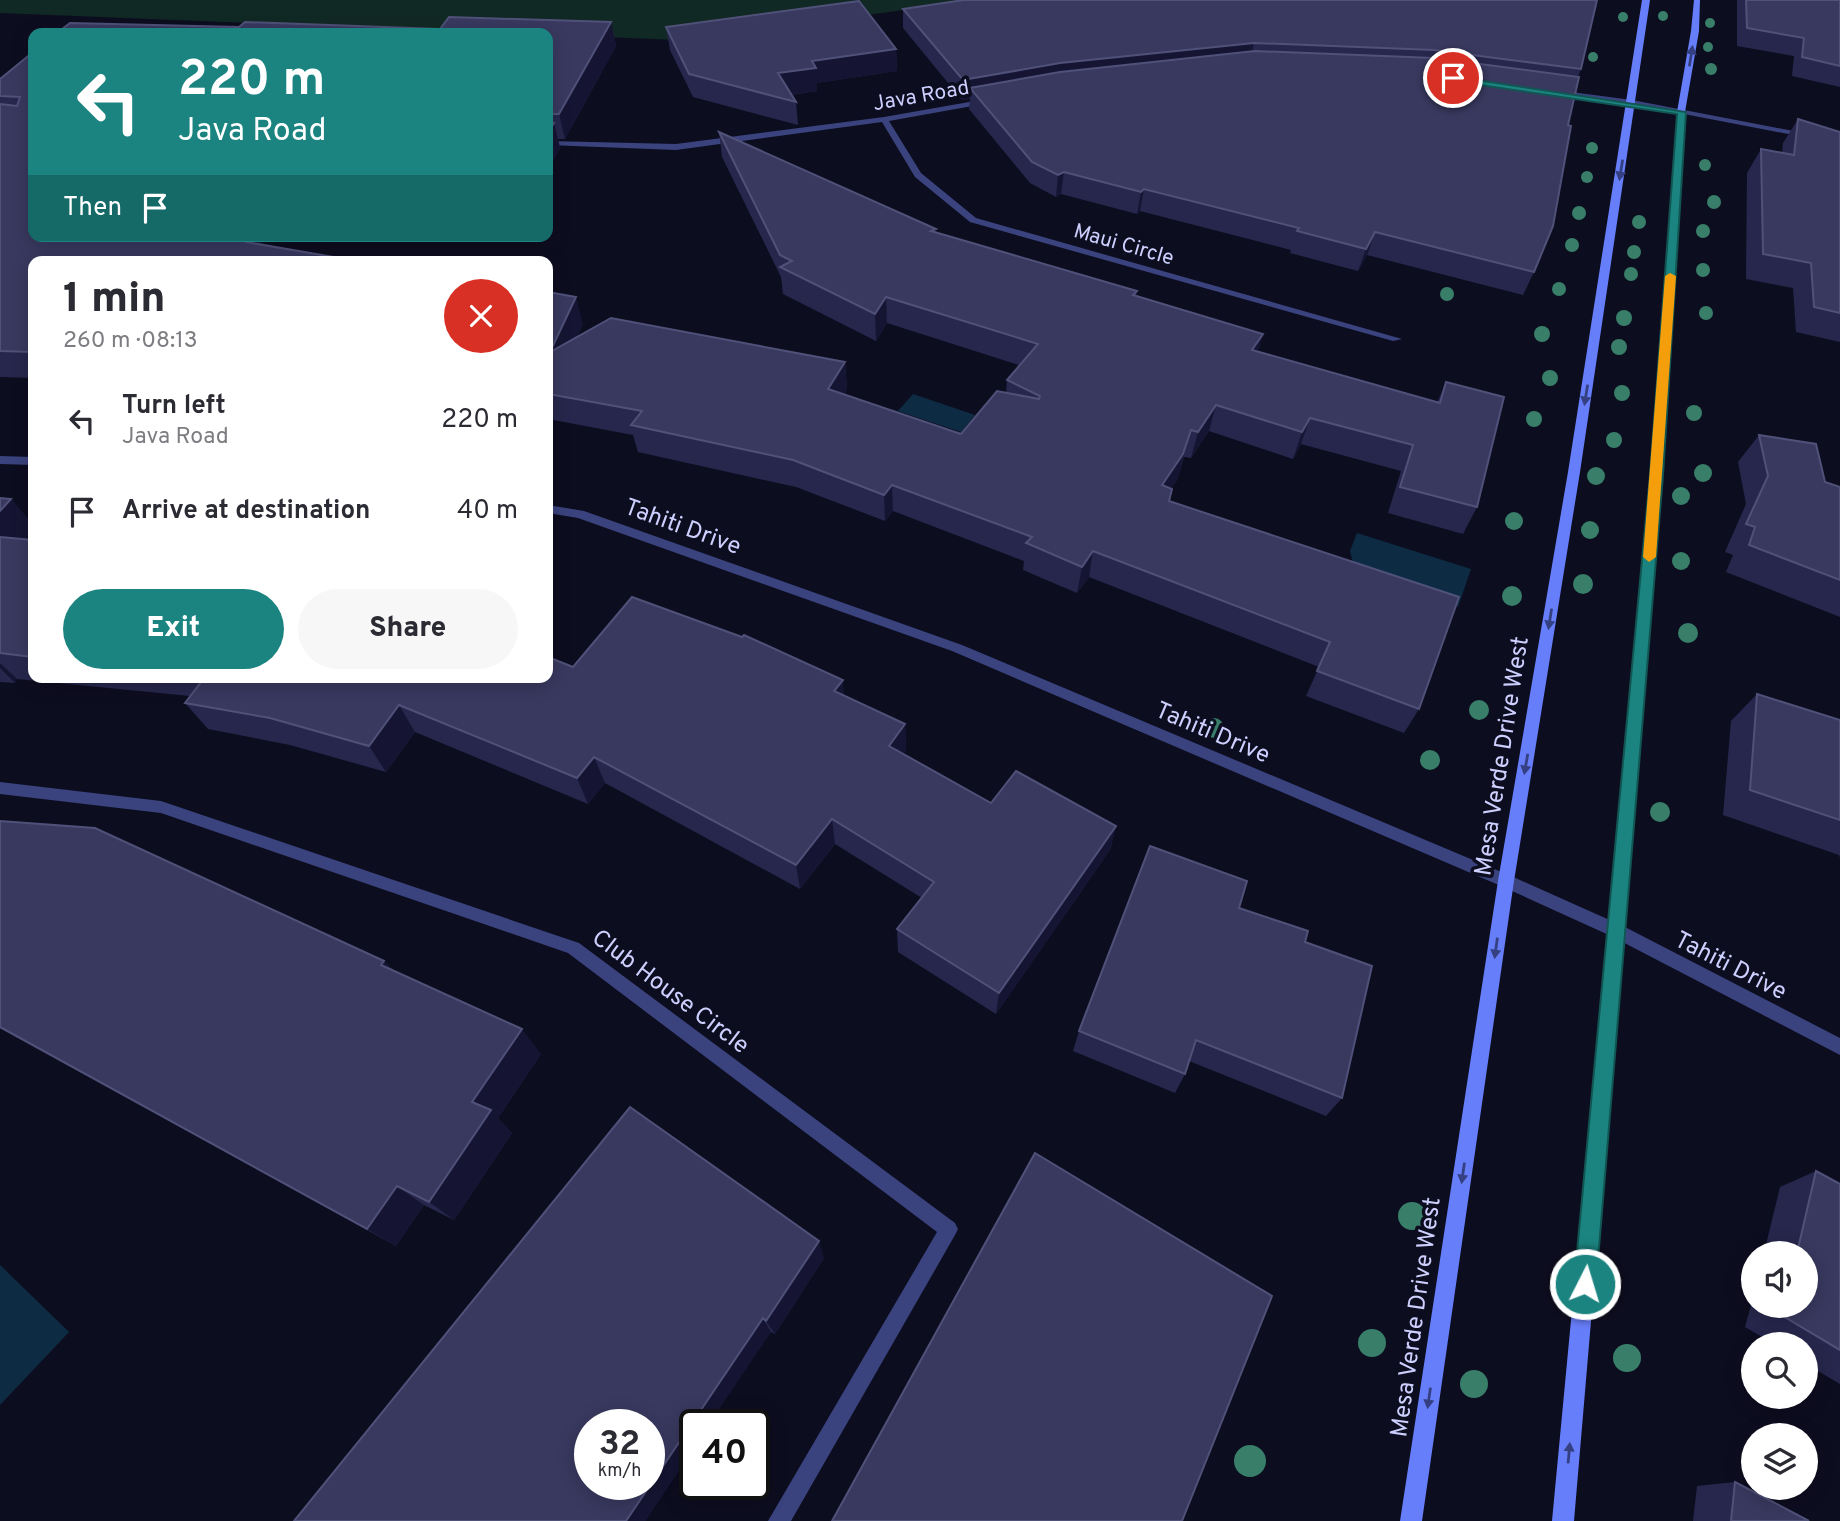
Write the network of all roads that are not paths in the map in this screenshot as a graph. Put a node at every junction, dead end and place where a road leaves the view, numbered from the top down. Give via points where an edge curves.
1 (1646, 0) edge
2 (1696, 0) edge
3 (1550, 91) edge
4 (991, 100) edge
5 (1632, 103) junction
6 (1681, 112) junction
7 (884, 119) junction
8 (1840, 142) edge
9 (553, 143) edge
10 (1397, 339) dead end
11 (0, 460) edge
12 (28, 461) edge
13 (553, 510) edge
14 (0, 788) edge
15 (1506, 881) junction
16 (1617, 931) junction
17 (1840, 1046) edge
18 (779, 1521) edge
19 (1411, 1521) edge
20 (1563, 1521) edge

1 - 5 street, Mesa Verde Drive West
6 -> 2 street
3 - 5 street
4 - 7 street, Java Road
5 - 6 street
5 -> 15 street, Mesa Verde Drive West
6 - 8 street
6 - 16 street via 1657,475
7 - 9 street, Java Road via 676,147
7 - 10 street, Maui Circle via 918,174 972,220
11 - 12 street
13 - 15 street, Tahiti Drive via 580,514 957,648
14 - 18 street, Club House Circle via 161,807 573,948 949,1230
15 - 16 street, Tahiti Drive
15 -> 19 street, Mesa Verde Drive West
16 - 17 street, Tahiti Drive
20 -> 16 street

